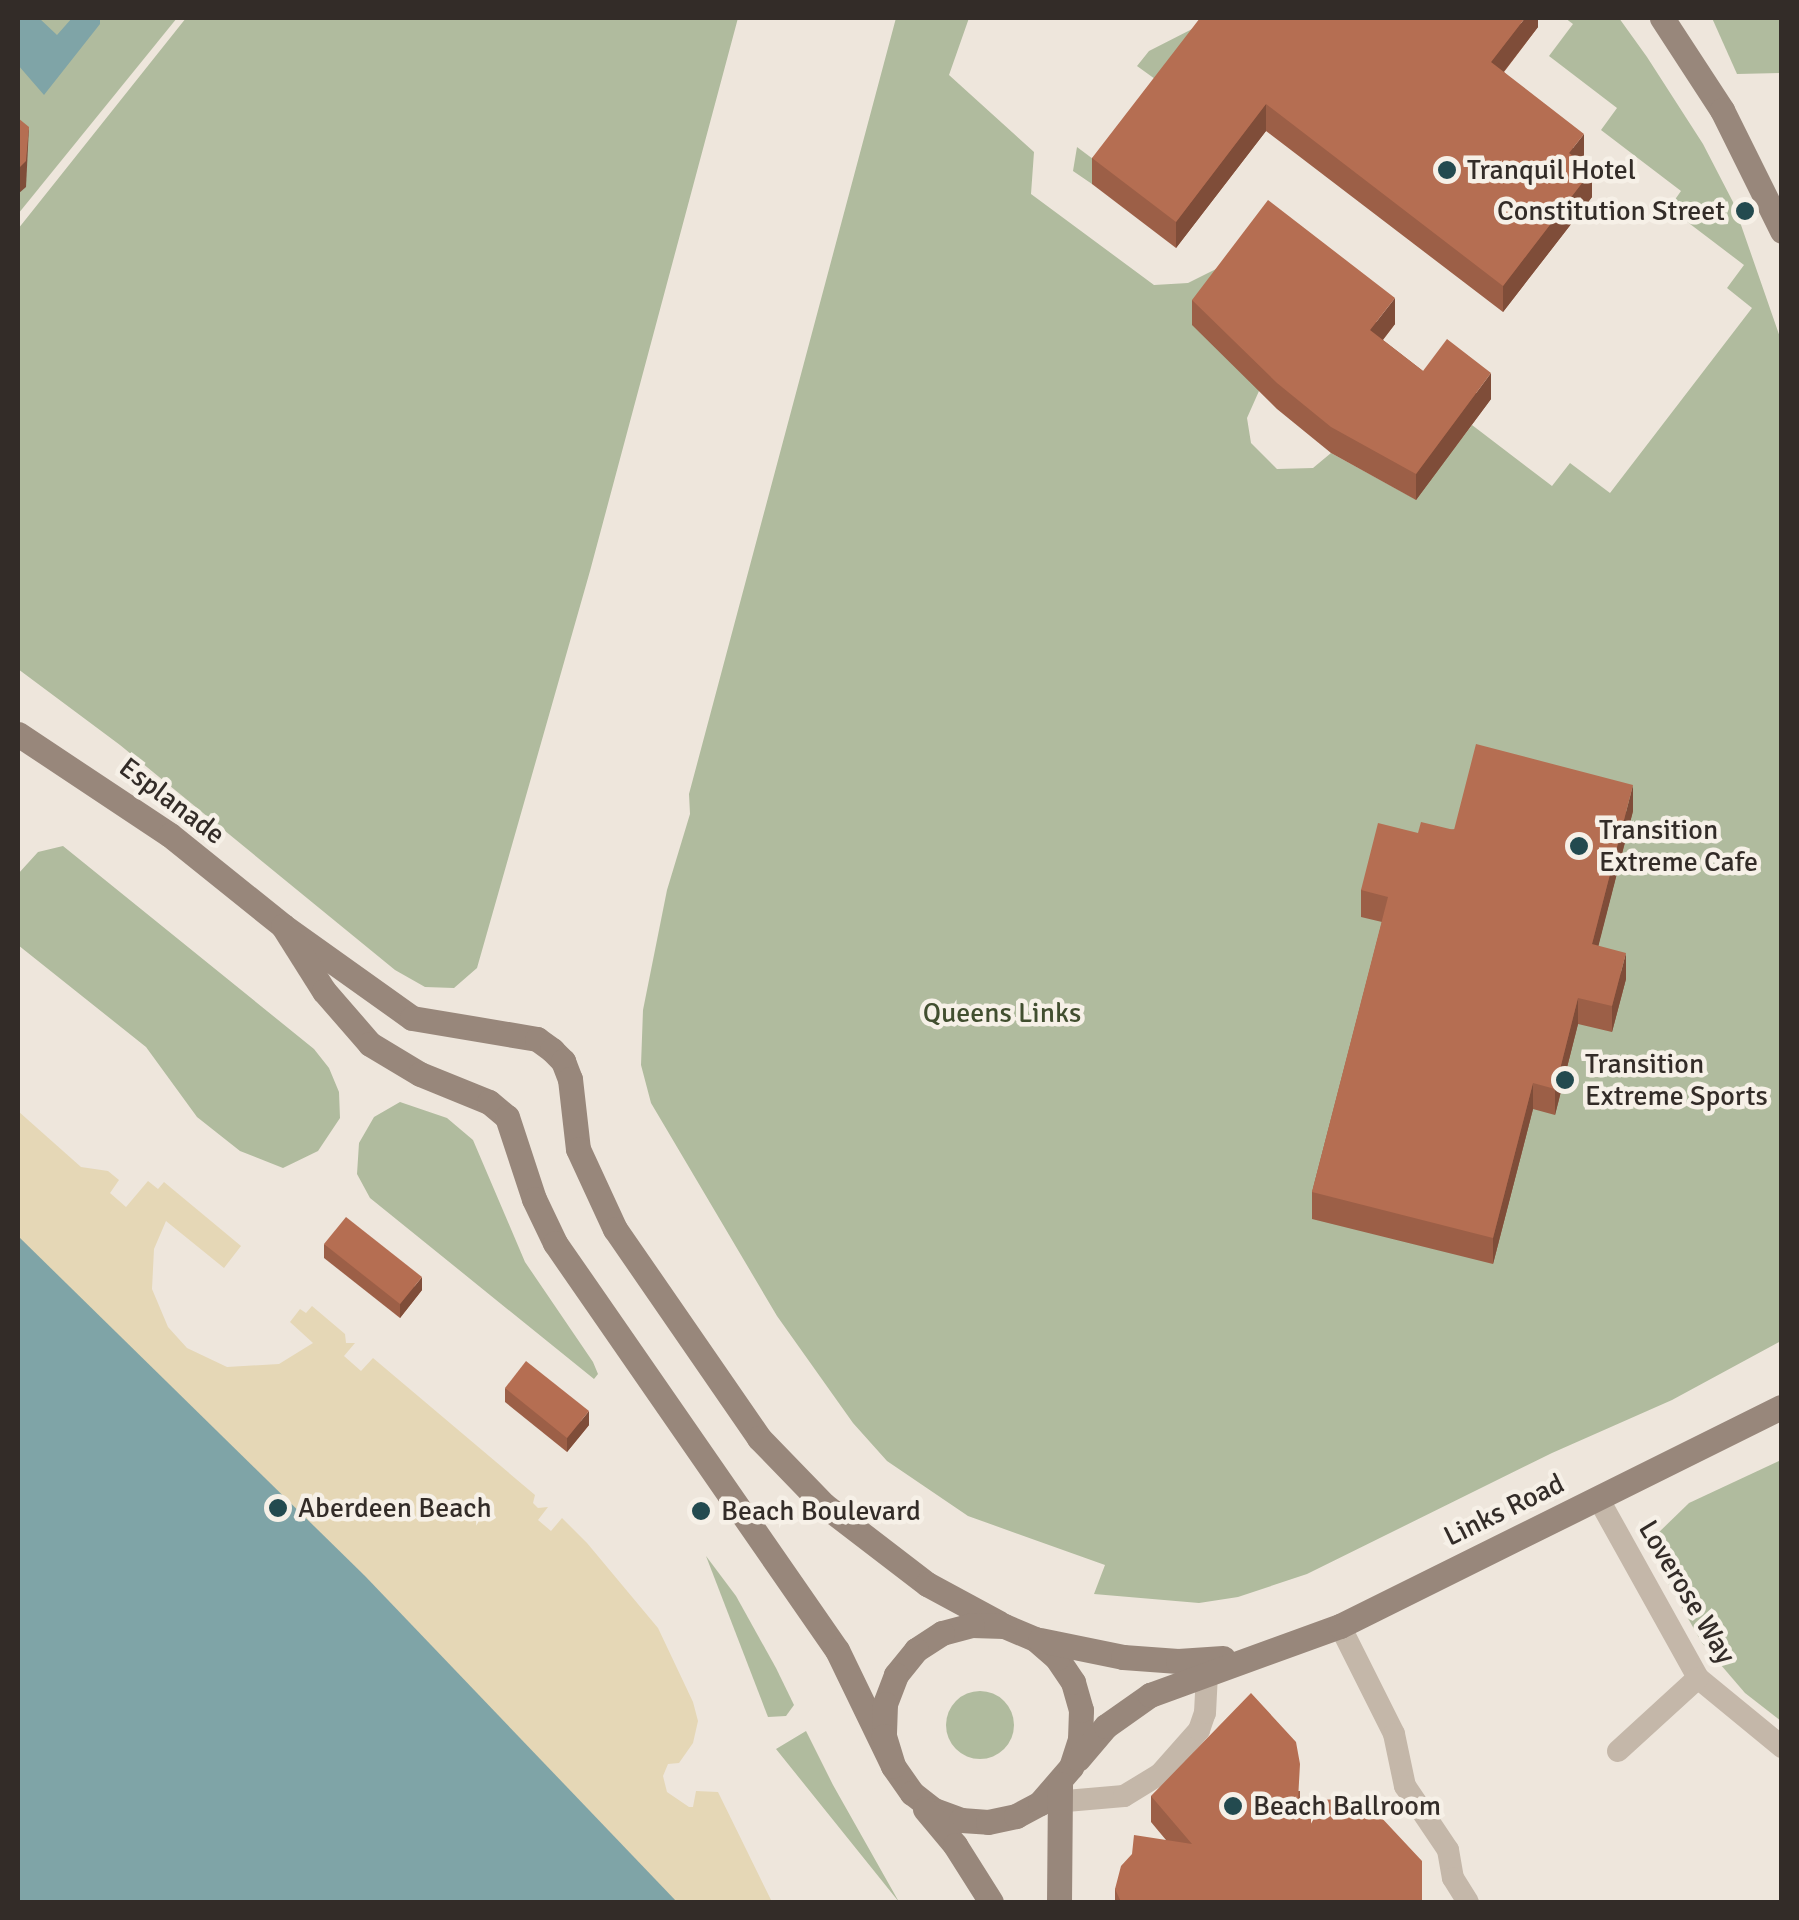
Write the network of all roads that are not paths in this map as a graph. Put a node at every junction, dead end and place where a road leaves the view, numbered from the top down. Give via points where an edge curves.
1 (1662, 18) edge
2 (1782, 231) edge
3 (18, 734) edge
4 (283, 926) junction
5 (1782, 1407) edge
6 (1598, 1498) junction
7 (1004, 1626) junction
8 (1340, 1626) junction
9 (1036, 1639) junction
10 (1249, 1656) junction
11 (1207, 1673) junction
12 (1698, 1678) junction
13 (1782, 1746) edge
14 (1618, 1751) dead end
15 (893, 1766) junction
16 (1058, 1788) junction
17 (912, 1793) junction
18 (991, 1902) edge
19 (1060, 1902) edge
20 (1468, 1902) edge

1 - 2 street via 1731,126
3 - 4 street, Esplanade via 170,835
4 - 7 street, Esplanade via 412,1018 537,1039 564,1062 578,1149 615,1230 759,1438 824,1505 927,1584
4 - 15 street, Esplanade via 324,991 370,1044 420,1074 489,1102 506,1117 534,1199 562,1254 828,1636
5 - 6 street, Links Road
6 - 8 street, Links Road
6 - 12 lane, Loverose Way
7 - 9 street
7 - 15 street via 972,1624 942,1632 896,1674 885,1704 884,1736
8 - 10 street, Links Road
8 - 20 lane via 1394,1734 1406,1786 1448,1850 1453,1878
9 - 10 street, Links Road via 1123,1657
9 - 16 street via 1073,1682 1081,1710 1080,1739
10 - 11 street, Links Road
11 - 16 street, Links Road via 1128,1707
11 - 16 lane via 1199,1730 1160,1774 1124,1796
12 - 13 lane, Loverose Way
12 - 14 lane
15 - 17 street
16 - 17 street via 1016,1816 988,1822 948,1815
16 - 19 street
17 - 18 street

